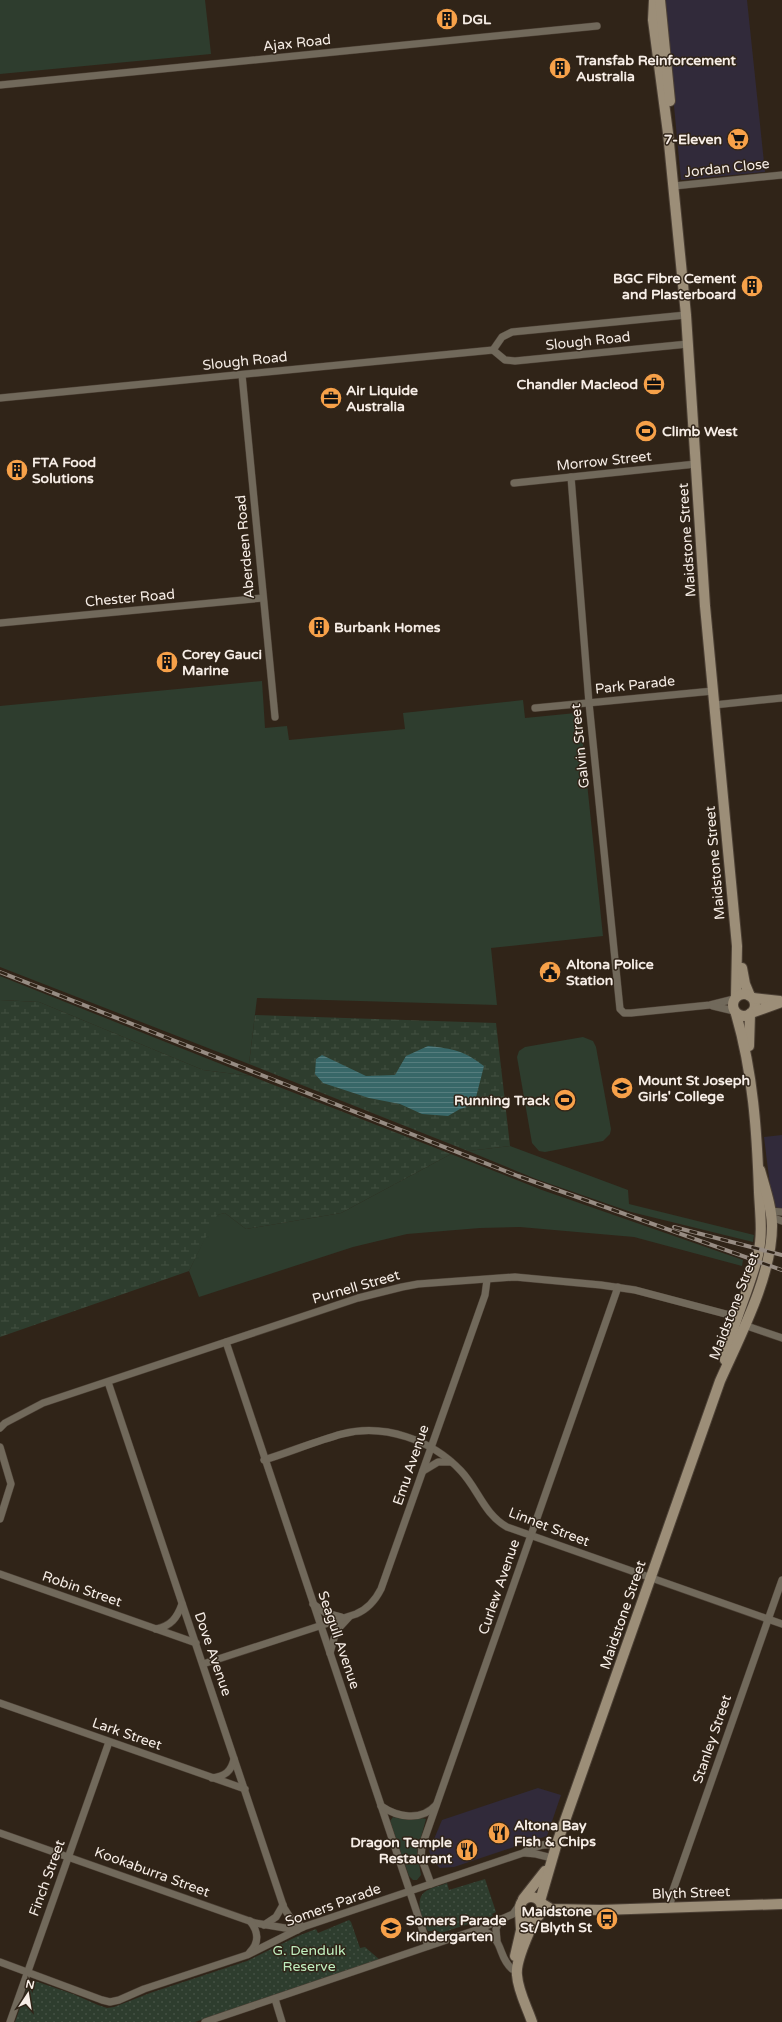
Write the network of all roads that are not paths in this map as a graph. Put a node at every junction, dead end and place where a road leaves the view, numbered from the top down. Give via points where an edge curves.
1 (654, 0) edge
2 (660, 0) edge
3 (597, 26) dead end
4 (0, 85) edge
5 (668, 132) junction
6 (782, 175) edge
7 (674, 186) junction
8 (686, 315) junction
9 (688, 344) junction
10 (493, 350) junction
11 (242, 374) junction
12 (0, 398) edge
13 (696, 464) junction
14 (571, 477) junction
15 (514, 483) dead end
16 (263, 598) junction
17 (0, 623) edge
18 (713, 691) junction
19 (782, 698) edge
20 (589, 703) junction
21 (714, 705) junction
22 (535, 708) dead end
23 (275, 716) dead end
24 (737, 946) junction
25 (751, 997) junction
26 (735, 998) junction
27 (782, 1002) edge
28 (710, 1005) junction
29 (735, 1012) junction
30 (751, 1014) junction
31 (749, 1062) junction
32 (782, 1212) edge
33 (767, 1214) junction
34 (782, 1221) edge
35 (487, 1280) junction
36 (618, 1287) junction
37 (737, 1316) junction
38 (744, 1325) junction
39 (782, 1338) edge
40 (226, 1342) junction
41 (720, 1381) junction
42 (108, 1382) junction
43 (0, 1428) edge
44 (0, 1446) edge
45 (431, 1447) junction
46 (264, 1460) junction
47 (451, 1462) junction
48 (423, 1471) junction
49 (0, 1519) edge
50 (531, 1536) junction
51 (0, 1574) edge
52 (651, 1578) junction
53 (782, 1580) edge
54 (182, 1604) junction
55 (313, 1604) junction
56 (350, 1616) junction
57 (768, 1619) junction
58 (782, 1624) edge
59 (320, 1625) junction
60 (156, 1629) junction
61 (196, 1643) junction
62 (330, 1654) junction
63 (203, 1664) junction
64 (0, 1704) edge
65 (109, 1742) junction
66 (234, 1759) junction
67 (212, 1778) junction
68 (245, 1789) junction
69 (437, 1804) junction
70 (380, 1805) junction
71 (0, 1832) edge
72 (556, 1846) junction
73 (523, 1853) junction
74 (68, 1856) junction
75 (552, 1858) junction
76 (431, 1884) junction
77 (410, 1891) junction
78 (540, 1902) junction
79 (782, 1904) edge
80 (283, 1905) junction
81 (521, 1906) junction
82 (670, 1908) junction
83 (602, 1910) junction
84 (537, 1917) junction
85 (500, 1920) junction
86 (250, 1921) junction
87 (264, 1925) junction
88 (300, 1928) junction
89 (479, 1929) junction
90 (498, 1942) junction
91 (428, 1946) junction
92 (247, 1955) junction
93 (0, 1962) edge
94 (512, 1969) junction
95 (27, 1972) junction
96 (520, 1992) junction
97 (274, 1999) junction
98 (10, 2022) edge
99 (205, 2022) edge
100 (282, 2022) edge
101 (532, 2022) edge

1 - 5 main road, Maidstone Street via 653,20
2 - 5 main road, Maidstone Street via 670,103
3 - 4 street, Ajax Road
5 - 7 main road, Maidstone Street
6 - 7 street, Jordan Close
7 - 8 main road, Maidstone Street
8 - 9 main road, Maidstone Street
8 - 10 street, Slough Road via 512,332 502,337
9 - 10 street, Slough Road via 515,361 505,360
9 - 13 main road, Maidstone Street
10 - 11 street, Slough Road
11 - 12 street, Slough Road
11 - 16 street, Aberdeen Road
13 - 14 street, Morrow Street
13 - 18 main road, Maidstone Street
14 - 15 street, Morrow Street
14 - 20 street, Galvin Street
16 - 17 street, Chester Road
16 - 23 street, Aberdeen Road
18 - 20 street, Park Parade
18 - 21 main road, Maidstone Street
19 - 21 street
20 - 22 street, Park Parade
20 - 28 street, Galvin Street via 621,1012 628,1014
21 - 24 main road, Maidstone Street
24 - 25 main road, Maidstone Street via 745,984
24 - 26 main road, Maidstone Street
25 - 26 main road via 743,994
25 - 27 main road
25 - 30 main road via 755,1008
26 - 28 street
26 - 29 main road via 732,1005
27 - 30 main road
28 - 29 street
29 - 30 main road via 743,1016
29 - 31 main road, Maidstone Street
30 - 31 main road, Maidstone Street
31 - 33 main road, Maidstone Street
32 - 33 street
33 - 34 street
33 - 37 main road, Maidstone Street via 758,1255
33 - 38 main road, Maidstone Street via 771,1241 767,1265
35 - 36 street, Purnell Street via 516,1278
35 - 40 street, Purnell Street via 402,1286
35 - 45 street, Emu Avenue via 485,1295
36 - 37 street, Purnell Street
36 - 50 street, Curlew Avenue
37 - 38 main road
37 - 41 main road, Maidstone Street
38 - 39 street
38 - 41 main road, Maidstone Street
40 - 42 street, Purnell Street
40 - 46 street, Seagull Avenue
41 - 52 main road, Maidstone Street
42 - 43 street, Purnell Street via 31,1408
42 - 54 street, Dove Avenue
44 - 49 street via 11,1484
45 - 46 street, Linnet Street via 398,1435 363,1431 342,1434
45 - 47 street, Linnet Street
45 - 48 street, Emu Avenue
46 - 55 street, Seagull Avenue
47 - 48 street via 438,1462
47 - 50 street, Linnet Street via 467,1477 495,1519 507,1527
48 - 56 street, Emu Avenue via 378,1596 367,1608
50 - 52 street, Linnet Street
50 - 69 street, Curlew Avenue
51 - 60 street, Robin Street
52 - 57 street, Linnet Street
52 - 72 main road, Maidstone Street
53 - 57 street, Stanley Street
54 - 60 street via 172,1623
54 - 61 street, Dove Avenue
55 - 56 street via 332,1615
55 - 59 street, Seagull Avenue
56 - 59 street, Emu Avenue
56 - 62 street via 336,1631
57 - 58 street, Linnet Street
57 - 82 street, Stanley Street via 672,1893
59 - 62 street, Seagull Avenue
59 - 63 street, Emu Avenue
60 - 61 street, Robin Street
61 - 63 street, Dove Avenue
62 - 70 street, Seagull Avenue
63 - 66 street, Dove Avenue
64 - 65 street, Lark Street
65 - 67 street, Lark Street
65 - 74 street, Finch Street
66 - 67 street via 228,1772
66 - 68 street, Dove Avenue
67 - 68 street, Lark Street
68 - 80 street, Dove Avenue
69 - 70 street via 427,1812 410,1816 394,1814
69 - 76 street, Curlew Avenue via 421,1850
70 - 77 street, Seagull Avenue
71 - 74 street, Kookaburra Street
72 - 73 street, Somers Parade via 542,1845
72 - 75 main road, Maidstone Street
73 - 75 street, Somers Parade
73 - 76 street, Somers Parade
74 - 86 street, Kookaburra Street
74 - 95 street, Finch Street
75 - 78 main road, Maidstone Street
75 - 81 main road, Maidstone Street
76 - 77 street, Somers Parade
77 - 88 street, Somers Parade
77 - 91 street, Seagull Avenue
78 - 81 main road via 530,1896
78 - 83 main road, Blyth Street via 551,1909
78 - 84 main road via 541,1911
79 - 82 main road, Blyth Street
80 - 87 street via 276,1917
80 - 88 street, Dove Avenue via 289,1917
81 - 84 main road via 528,1919
81 - 85 street
81 - 94 main road via 521,1930
82 - 83 main road, Blyth Street
83 - 84 main road, Blyth Street
84 - 96 main road via 517,1970
85 - 89 street
85 - 90 street via 496,1929
86 - 87 street, Kookaburra Street
86 - 92 street via 257,1938 254,1948
87 - 88 street, Kookaburra Street
88 - 92 street, Somers Parade
89 - 90 street via 491,1934
89 - 91 street
90 - 94 street
91 - 97 street
92 - 95 street, Somers Parade via 110,2002
93 - 95 street
94 - 96 main road via 512,1976
95 - 98 street, Finch Street
96 - 101 main road
97 - 99 street
97 - 100 street

